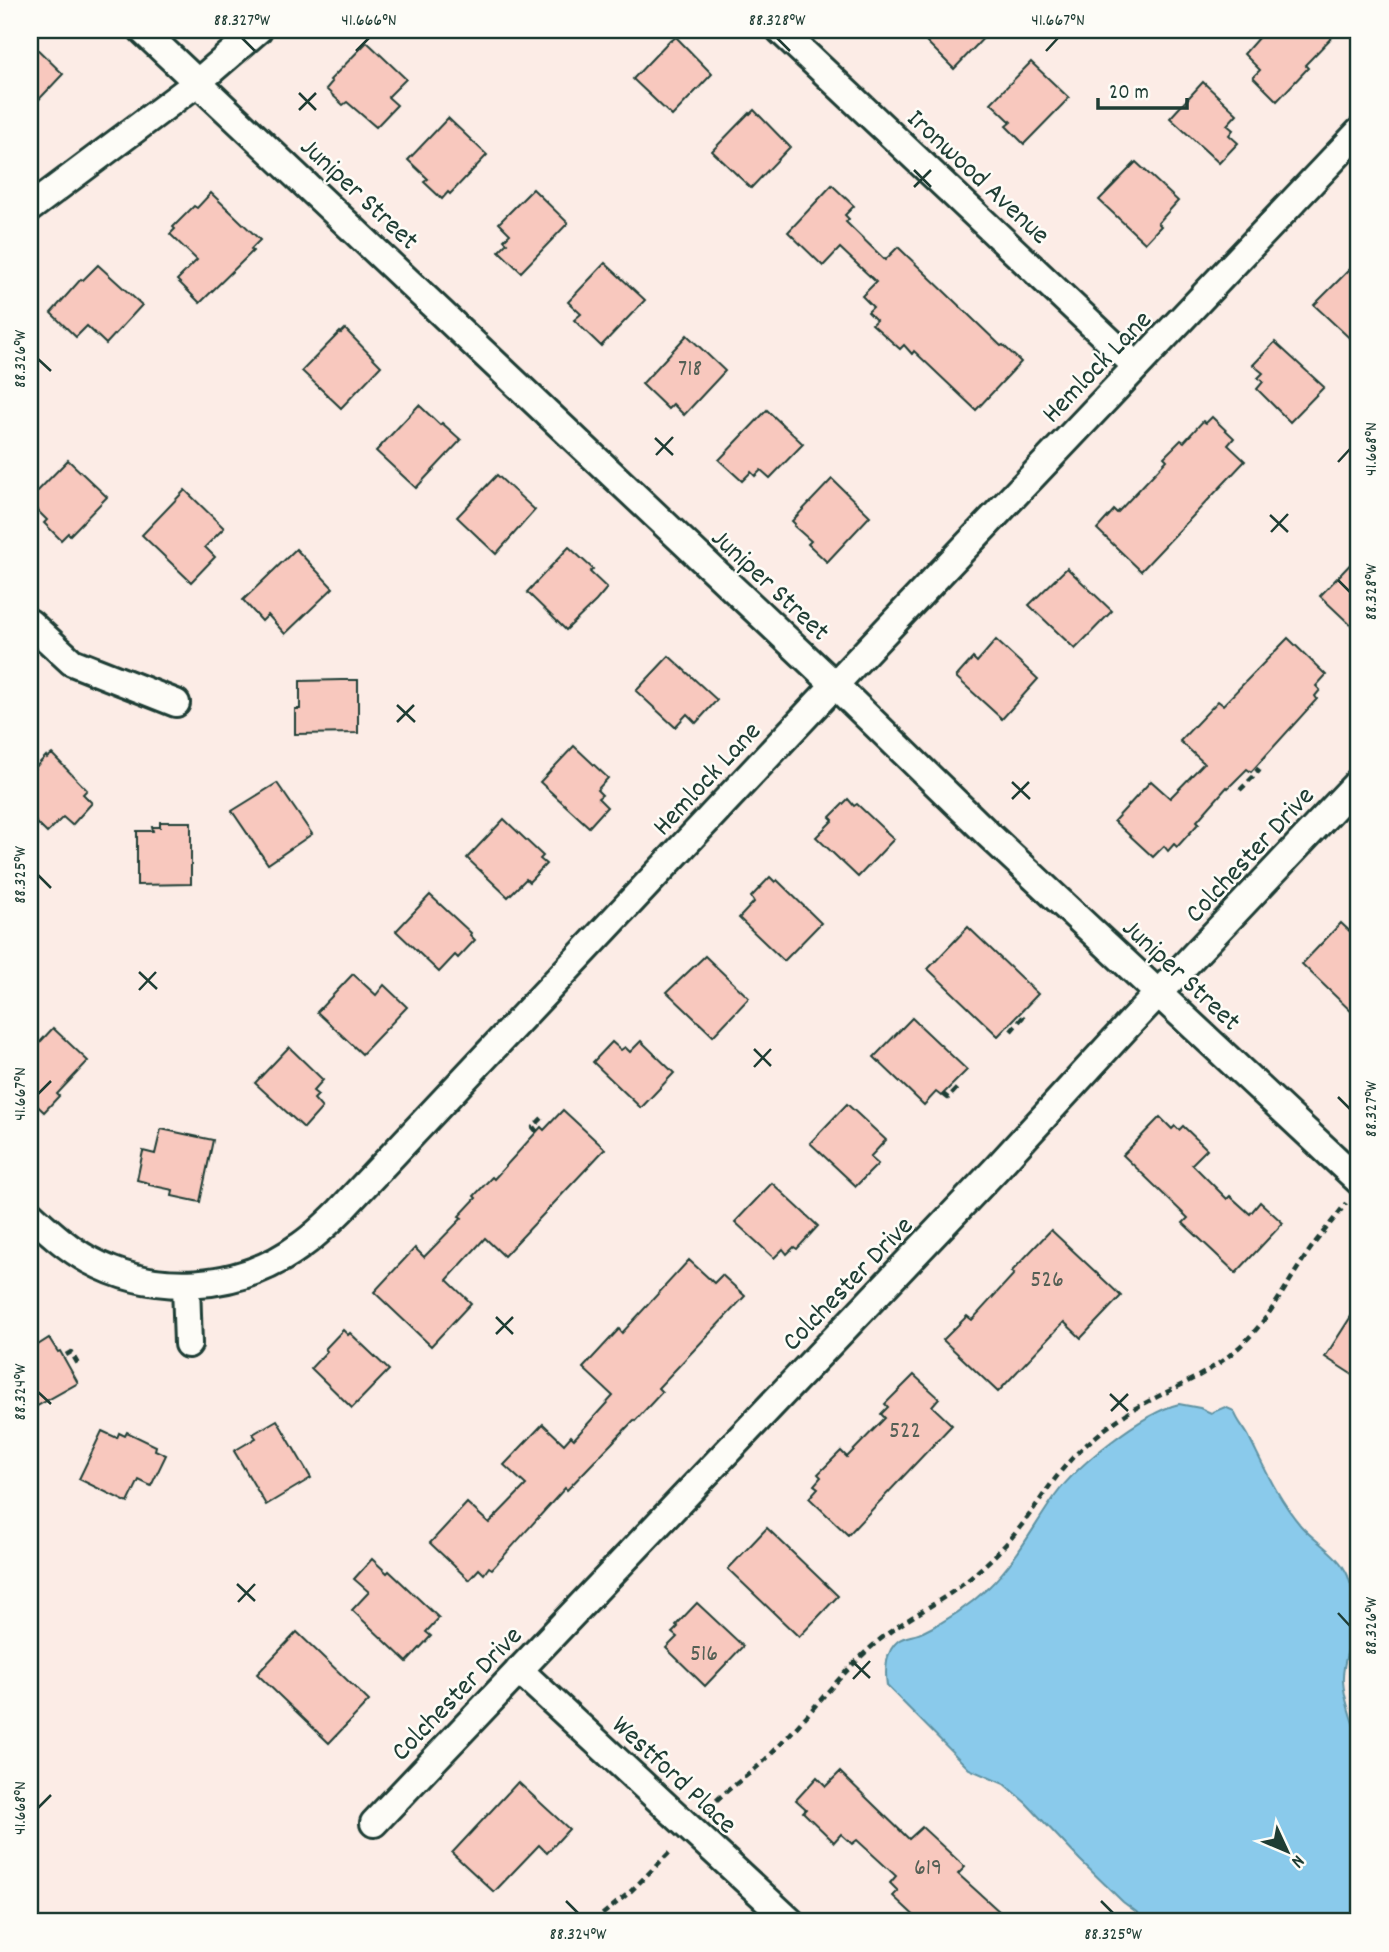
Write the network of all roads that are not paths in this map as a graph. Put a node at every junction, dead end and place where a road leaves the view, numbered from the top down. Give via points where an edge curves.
1 (142, 30) edge
2 (258, 30) edge
3 (780, 30) edge
4 (198, 82) junction
5 (1359, 132) edge
6 (30, 208) edge
7 (1136, 366) junction
8 (30, 623) edge
9 (835, 685) junction
10 (176, 703) dead end
11 (1359, 781) edge
12 (1159, 993) junction
13 (1353, 1191) edge
14 (30, 1214) edge
15 (186, 1285) junction
16 (188, 1344) dead end
17 (519, 1671) junction
18 (374, 1823) dead end
19 (792, 1922) edge

1 - 4 street, Juniper Street
2 - 4 street
3 - 7 street, Ironwood Avenue
4 - 6 street
4 - 9 street, Juniper Street
5 - 7 street, Hemlock Lane
7 - 9 street, Hemlock Lane
8 - 10 street via 72,662
9 - 12 street, Juniper Street
9 - 15 street, Hemlock Lane via 325,1226 299,1247 256,1270
11 - 12 street, Colchester Drive
12 - 13 street, Juniper Street
12 - 17 street, Colchester Drive
14 - 15 street, Hemlock Lane via 66,1246 116,1273
15 - 16 street
17 - 18 street, Colchester Drive
17 - 19 street, Westford Place

